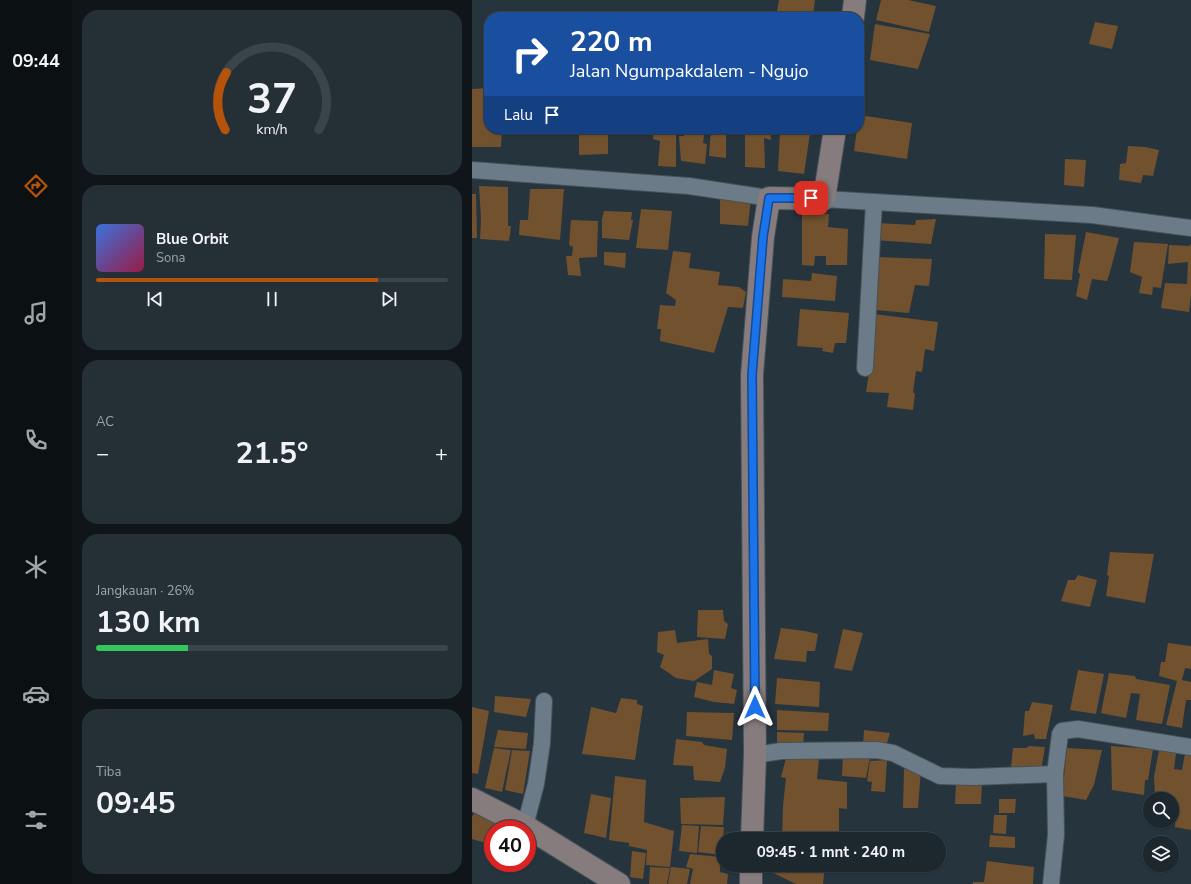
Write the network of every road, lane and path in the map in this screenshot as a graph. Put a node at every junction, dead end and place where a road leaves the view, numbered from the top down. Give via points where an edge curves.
1 (855, 0) edge
2 (854, 12) edge
3 (834, 134) edge
4 (472, 170) edge
5 (769, 198) junction
6 (824, 198) junction
7 (874, 202) junction
8 (1191, 228) edge
9 (864, 368) dead end
10 (544, 701) dead end
11 (1191, 747) edge
12 (755, 755) junction
13 (1055, 774) junction
14 (472, 799) edge
15 (513, 820) edge
16 (527, 820) edge
17 (752, 832) edge
18 (536, 833) edge
19 (751, 872) edge
20 (620, 884) edge
21 (751, 884) edge
22 (1051, 884) edge

1 - 2 street
3 - 6 street
4 - 5 street via 689,186
5 - 6 street
5 - 12 street via 763,237 752,375
6 - 7 street
7 - 8 street via 1092,215
7 - 9 street
10 - 16 street via 542,743 536,784
11 - 13 street via 1062,730
12 - 13 street via 781,751 876,750 893,753 940,776
12 - 17 street
13 - 22 street via 1056,835
14 - 15 street
18 - 20 street
19 - 21 street

